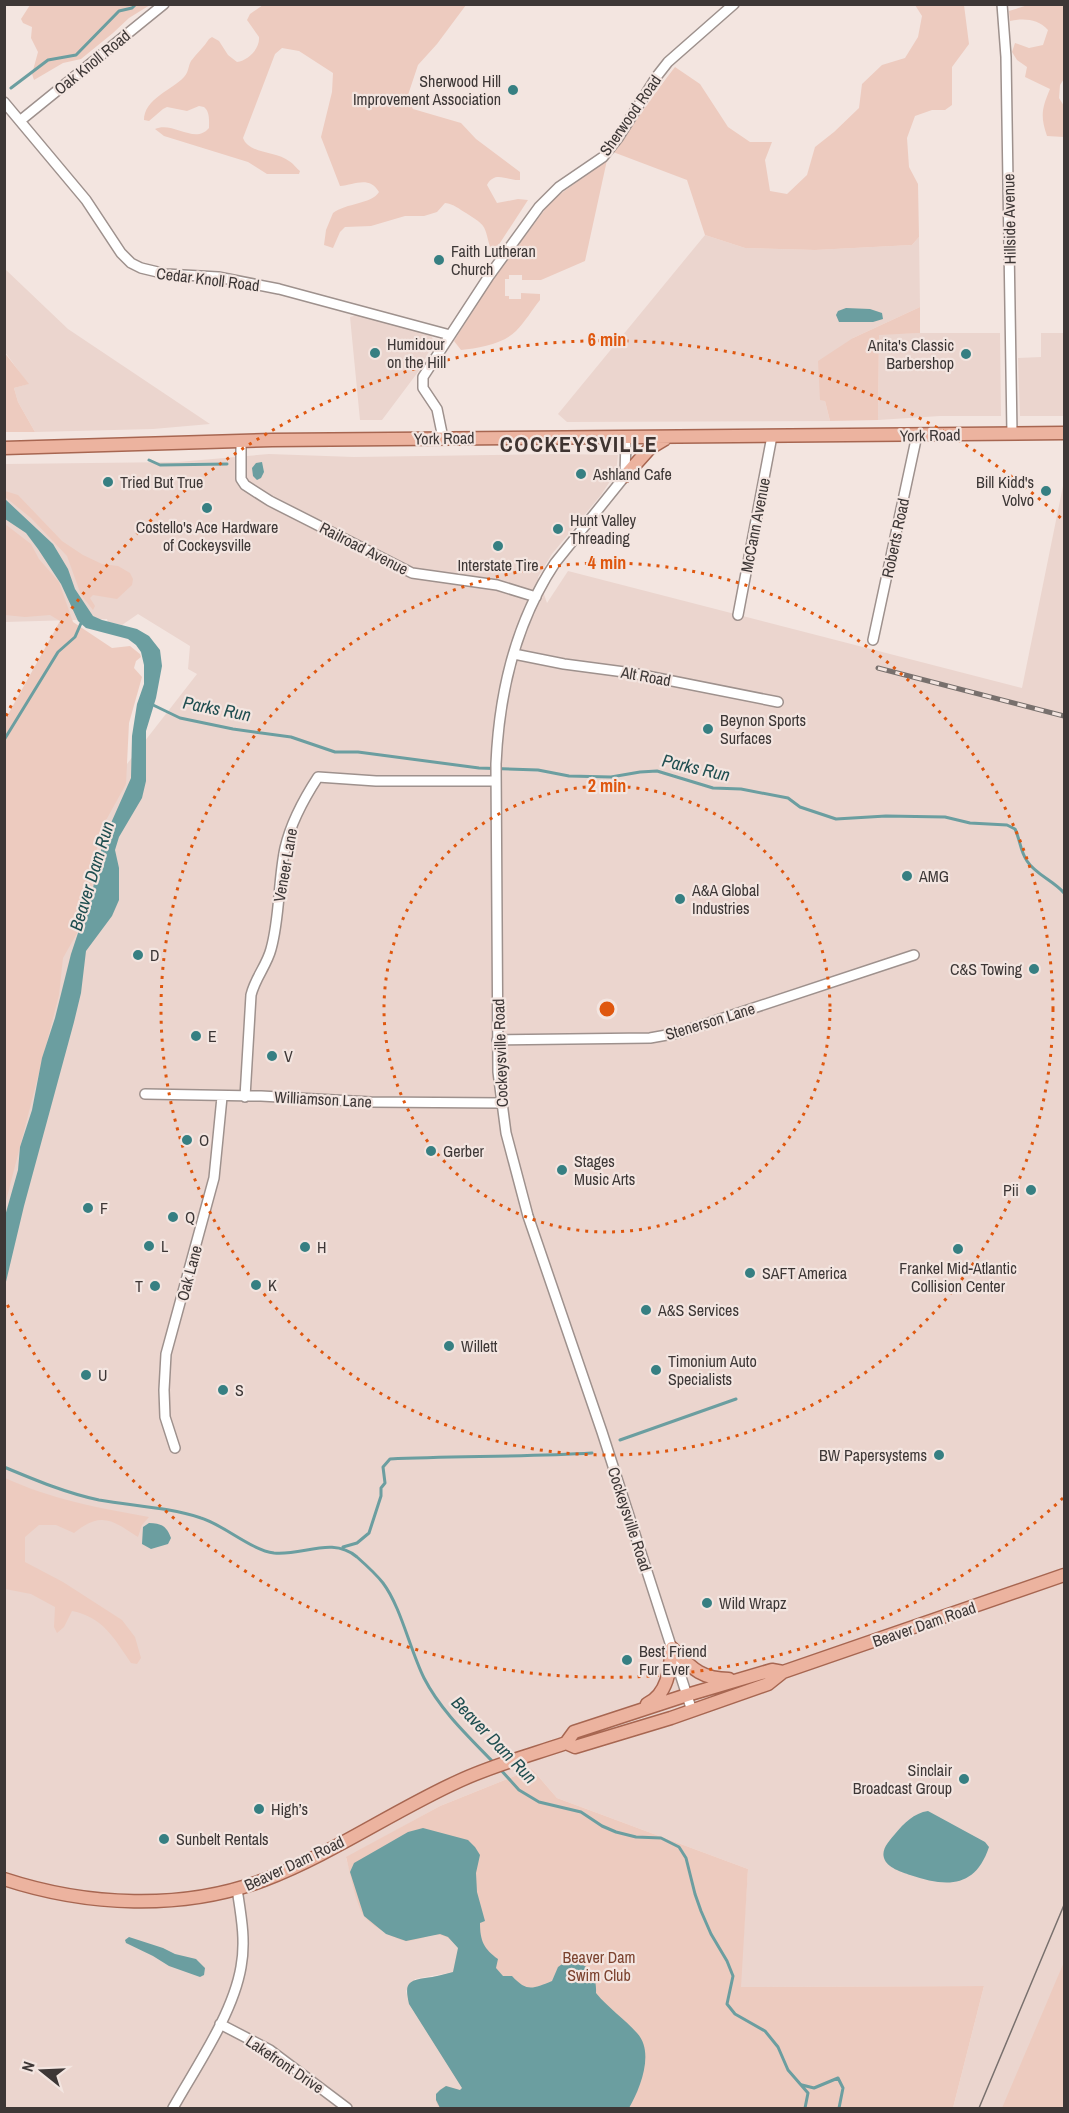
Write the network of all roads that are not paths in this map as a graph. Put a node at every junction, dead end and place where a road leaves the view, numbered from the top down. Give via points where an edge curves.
1 (164, 4) edge
2 (734, 4) edge
3 (1002, 4) edge
4 (4, 102) edge
5 (21, 120) junction
6 (450, 334) junction
7 (1012, 433) junction
8 (1065, 433) edge
9 (918, 435) junction
10 (772, 436) junction
11 (670, 437) junction
12 (442, 438) junction
13 (626, 438) junction
14 (241, 441) junction
15 (4, 448) edge
16 (626, 477) junction
17 (536, 597) junction
18 (738, 615) dead end
19 (873, 640) dead end
20 (514, 654) junction
21 (778, 702) dead end
22 (496, 773) junction
23 (914, 955) dead end
24 (497, 1040) junction
25 (145, 1094) dead end
26 (245, 1096) junction
27 (222, 1097) junction
28 (501, 1103) junction
29 (175, 1448) dead end
30 (1065, 1575) edge
31 (672, 1648) junction
32 (783, 1672) junction
33 (745, 1678) junction
34 (687, 1695) junction
35 (692, 1711) junction
36 (630, 1713) junction
37 (566, 1743) junction
38 (4, 1879) edge
39 (237, 1889) junction
40 (220, 2024) junction
41 (173, 2109) edge
42 (347, 2109) edge

1 - 5 street, Oak Knoll Road
2 - 6 street, Sherwood Road via 668,62 603,157 545,200
3 - 7 street, Hillside Avenue
4 - 5 street, Cedar Knoll Road
5 - 6 street, Cedar Knoll Road via 86,200 121,253 141,268 268,286
6 - 12 street, Sherwood Road via 422,383 437,409
7 - 8 main road, York Road
7 - 9 main road, York Road
9 - 10 main road, York Road
9 - 19 street, Roberts Road
10 - 11 main road, York Road
10 - 18 street, McCann Avenue
11 - 13 main road, York Road
11 - 16 main road via 650,448
12 - 13 main road, York Road
12 - 14 main road, York Road
13 - 16 street
14 - 15 main road, York Road
14 - 17 street, Railroad Avenue via 241,479 270,501 412,573 497,585
16 - 17 street, Cockeysville Road via 555,563
17 - 20 street, Cockeysville Road
20 - 21 street, Alt Road
20 - 22 street, Cockeysville Road via 501,708
22 - 24 street, Cockeysville Road
22 - 26 street, Veneer Lane via 376,781 318,777 292,825 285,849 272,947 250,995
23 - 24 street, Stenerson Lane via 678,1033 650,1038
24 - 28 street, Cockeysville Road
25 - 27 street, Williamson Lane
26 - 27 street, Williamson Lane
26 - 28 street, Williamson Lane
27 - 29 street, Oak Lane via 214,1178 166,1354 165,1417
28 - 31 street, Cockeysville Road via 528,1216
30 - 32 main road, Beaver Dam Road
31 - 33 main road via 706,1676
31 - 34 street, Cockeysville Road
31 - 36 main road via 668,1677 660,1693 655,1700
32 - 33 main road, Beaver Dam Road via 772,1670
32 - 35 main road, Beaver Dam Road via 768,1684
33 - 34 main road, Beaver Dam Road
34 - 35 street, Cockeysville Road
34 - 36 main road, Beaver Dam Road
35 - 37 main road, Beaver Dam Road via 575,1747
36 - 37 main road, Beaver Dam Road via 574,1732
37 - 39 main road, Beaver Dam Road via 478,1773 290,1868
38 - 39 main road via 58,1893 118,1900 167,1900
39 - 40 street, Beaver Dam Road via 243,1936 241,1966
40 - 41 street, Beaver Dam Road
40 - 42 street, Lakefront Drive via 270,2050

